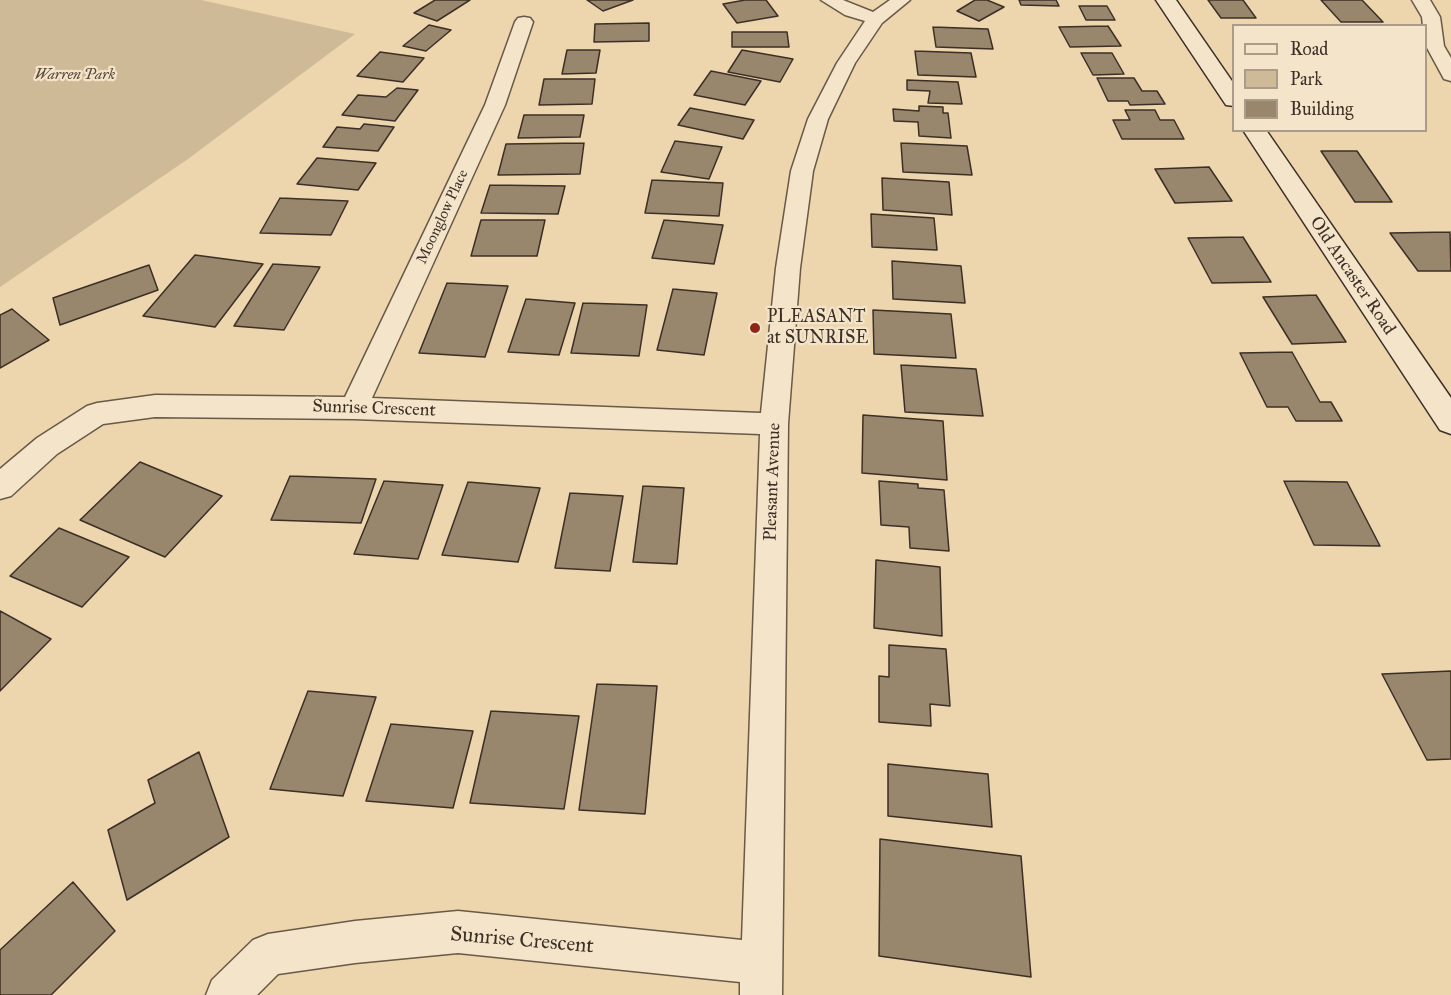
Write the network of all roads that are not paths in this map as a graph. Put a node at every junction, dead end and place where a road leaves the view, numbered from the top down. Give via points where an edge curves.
1 (831, 0) edge
2 (901, 0) edge
3 (1166, 0) edge
4 (1421, 0) edge
5 (876, 19) junction
6 (524, 22) dead end
7 (1451, 75) edge
8 (1232, 99) edge
9 (1255, 132) edge
10 (354, 408) junction
11 (1451, 422) edge
12 (774, 424) junction
13 (0, 487) edge
14 (761, 979) edge
15 (227, 995) edge

1 - 5 street
2 - 5 street, Pleasant Avenue
3 - 8 street
4 - 7 street via 1431,17 1435,46
5 - 12 street, Pleasant Avenue via 846,63 818,119 802,171
6 - 10 street, Moonglow Place via 495,105
9 - 11 street, Old Ancaster Road
10 - 12 street, Sunrise Crescent
10 - 13 street, Sunrise Crescent via 155,406 97,414 47,446
12 - 14 street, Pleasant Avenue
14 - 15 street, Sunrise Crescent via 458,932 268,955

